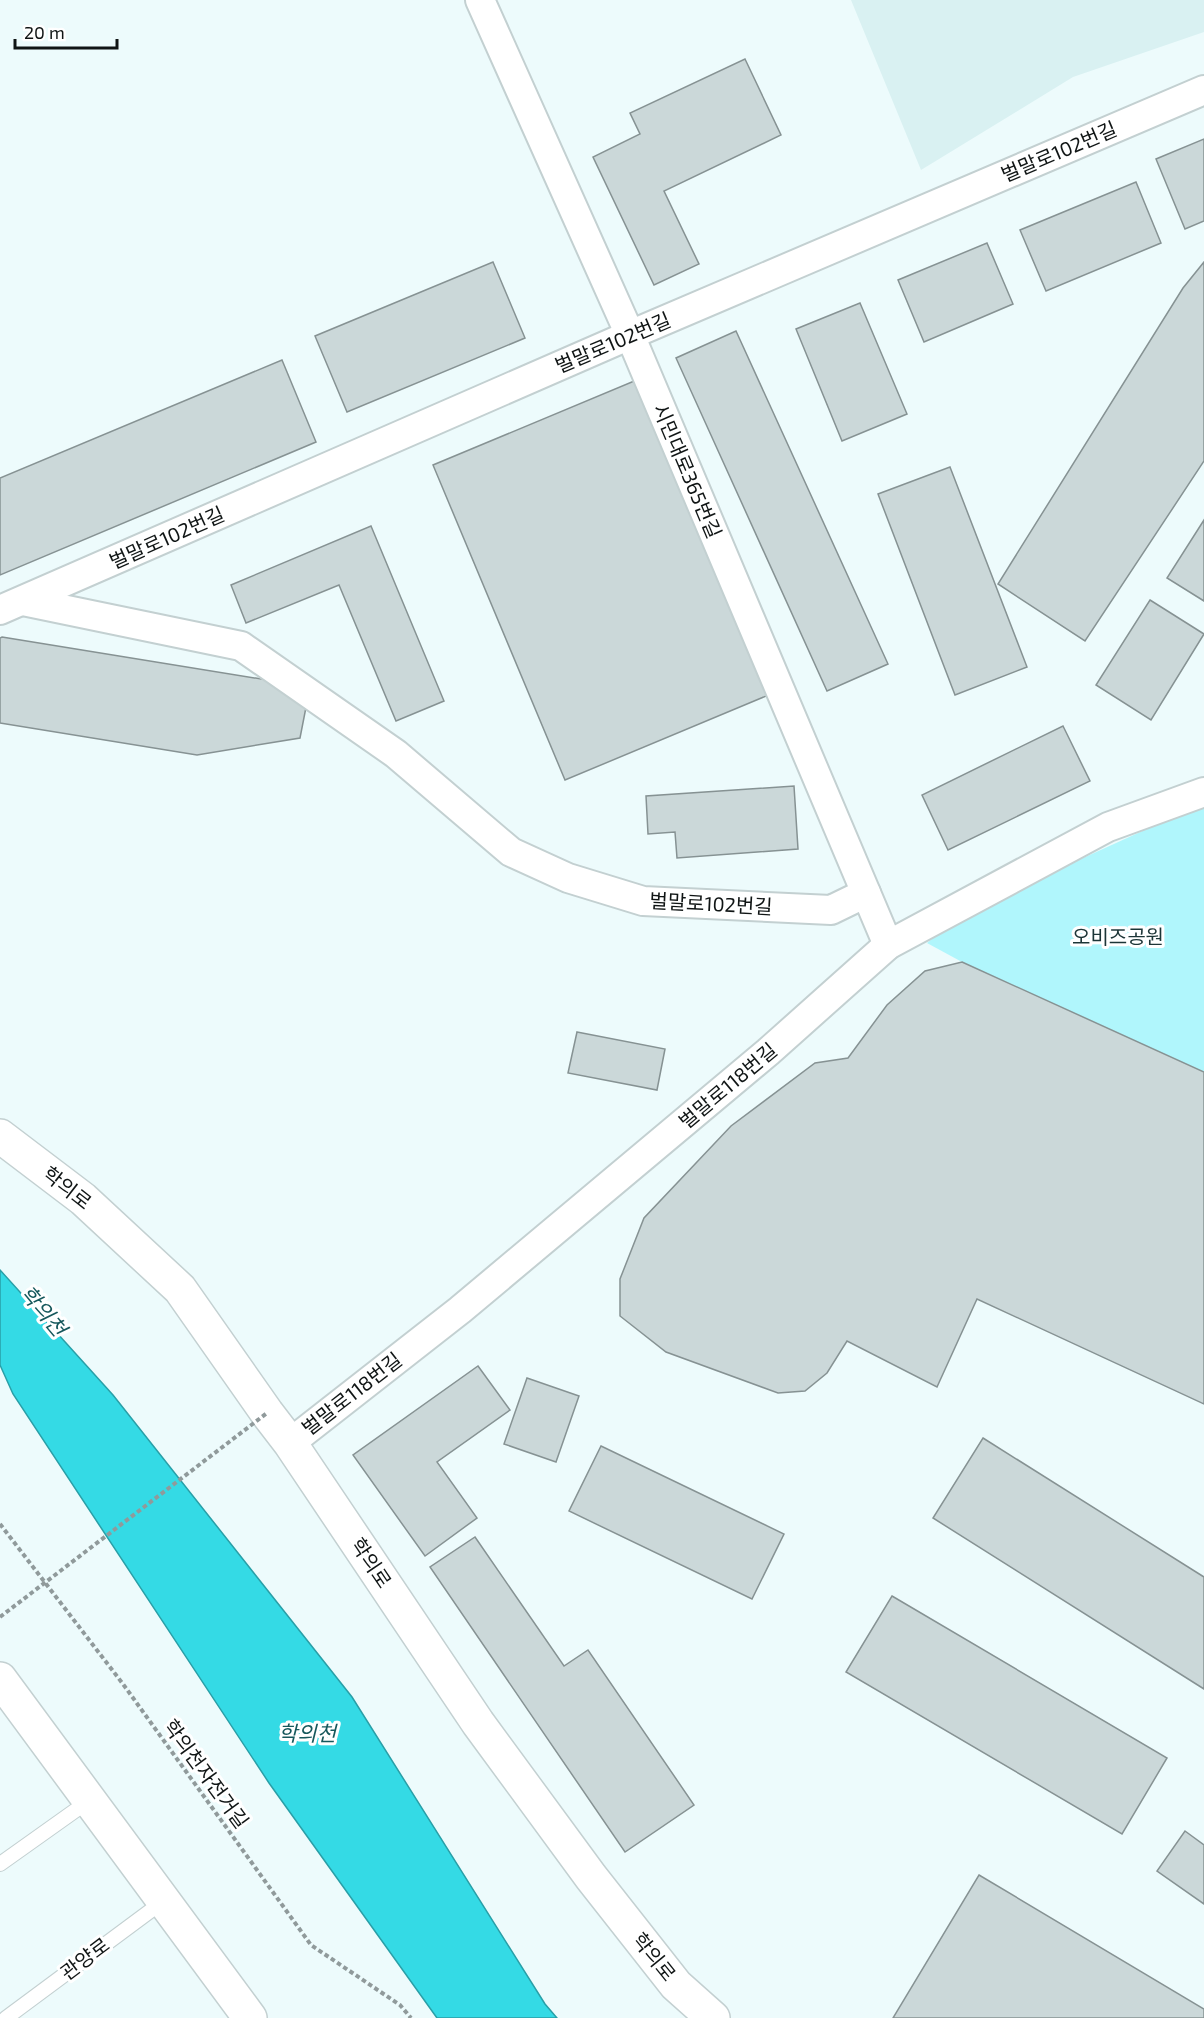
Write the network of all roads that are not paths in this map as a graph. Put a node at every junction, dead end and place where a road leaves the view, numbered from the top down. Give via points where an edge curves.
1 (480, 0) edge
2 (1204, 90) edge
3 (630, 335) junction
4 (11, 605) edge
5 (1204, 792) edge
6 (866, 894) junction
7 (888, 945) junction
8 (0, 1136) edge
9 (290, 1443) junction
10 (5, 1695) edge
11 (90, 1800) junction
12 (0, 1864) edge
13 (165, 1900) junction
14 (246, 2017) edge
15 (6, 2018) edge
16 (712, 2018) edge

1 - 3 street, 시민대로365번길
2 - 3 street, 벌말로102번길
3 - 4 street, 벌말로102번길
3 - 6 street, 시민대로365번길
4 - 6 street, 벌말로102번길 via 241,646 396,754 511,852 568,878 643,901 831,910
5 - 7 street, 벌말로118번길 via 1108,827
6 - 7 street, 시민대로365번길
7 - 9 street, 벌말로118번길 via 768,1052 460,1310
8 - 9 street, 학의로 via 83,1199 180,1289
9 - 16 street, 학의로 via 478,1723 591,1877 676,1985
10 - 11 street
11 - 12 lane
11 - 13 street
13 - 14 street
13 - 15 lane, 관양로

